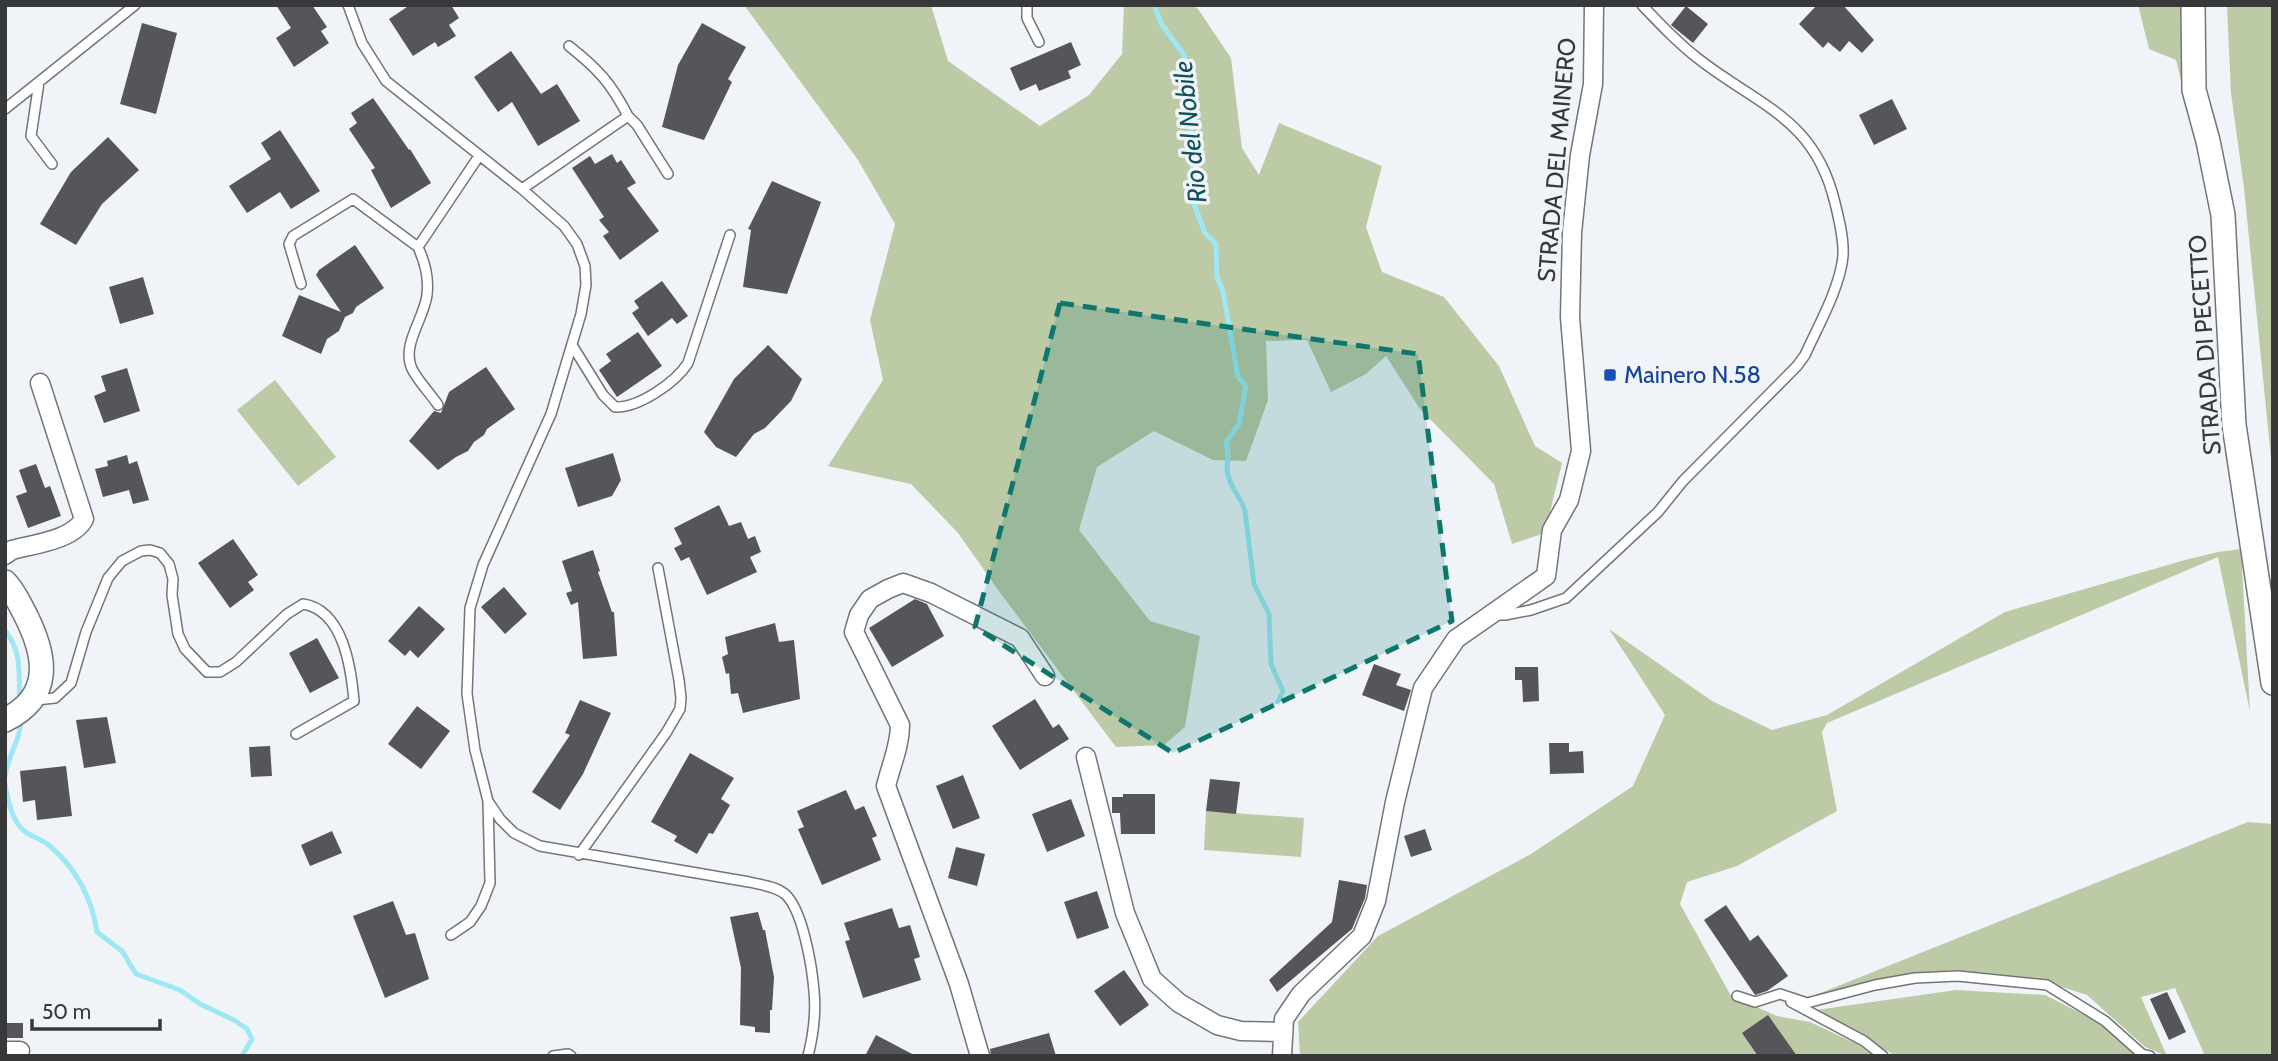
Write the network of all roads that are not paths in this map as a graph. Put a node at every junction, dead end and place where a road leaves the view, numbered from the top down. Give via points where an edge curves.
1 (135, 5) edge
2 (348, 5) edge
3 (1027, 5) edge
4 (1594, 5) edge
5 (1642, 5) edge
6 (2193, 5) edge
7 (1039, 43) dead end
8 (569, 46) dead end
9 (39, 82) junction
10 (5, 109) edge
11 (628, 116) junction
12 (479, 156) junction
13 (52, 164) dead end
14 (668, 174) dead end
15 (522, 189) junction
16 (730, 235) dead end
17 (418, 247) junction
18 (300, 284) dead end
19 (572, 345) junction
20 (40, 383) dead end
21 (438, 405) dead end
22 (5, 555) edge
23 (658, 568) dead end
24 (5, 582) edge
25 (1488, 614) junction
26 (1045, 676) dead end
27 (2273, 683) edge
28 (19, 710) edge
29 (296, 734) dead end
30 (1086, 757) dead end
31 (488, 801) junction
32 (579, 855) junction
33 (451, 935) dead end
34 (1780, 994) junction
35 (1737, 996) dead end
36 (1283, 1032) junction
37 (553, 1056) edge
38 (571, 1056) edge
39 (808, 1056) edge
40 (980, 1056) edge
41 (1282, 1056) edge
42 (1883, 1056) edge
43 (2150, 1056) edge

1 - 9 lane
2 - 12 lane via 362,43 386,81
3 - 7 lane via 1027,18
4 - 25 street, STRADA DEL MAINERO via 1592,84 1572,233 1570,317 1581,451 1569,500 1552,530 1546,576
5 - 25 lane via 1685,48 1788,120 1811,144 1830,181 1839,221 1843,254 1838,279 1805,355 1658,512 1566,598 1531,610
6 - 27 street, STRADA DI PECETTO via 2194,90 2223,215 2234,425
8 - 11 lane via 614,89
9 - 10 lane
9 - 13 lane via 31,136
11 - 14 lane
11 - 15 lane
12 - 15 lane
12 - 17 lane
15 - 19 lane via 564,226 585,266 586,285
16 - 19 lane via 680,376 626,408 615,407
17 - 18 lane via 353,200 293,236 289,244
17 - 21 lane via 427,269 427,292 409,351 412,368
19 - 31 lane via 551,414 483,565 470,608 467,694
20 - 22 street via 84,519 70,534
23 - 32 lane via 680,709
24 - 28 street via 42,654 41,680
25 - 36 street, STRADA DEL MAINERO via 1455,639 1423,688 1376,901 1362,936 1301,994 1284,1018
26 - 40 street via 1020,638 903,583 870,599 854,632 900,725 900,742 886,786 959,984
28 - 29 lane via 55,698 71,683 108,578 122,561 150,550 160,553 169,564 178,634 185,649 207,672 220,672 236,662 303,604 326,615 341,637 354,701
30 - 36 street via 1125,913 1152,979 1178,1003 1217,1025
31 - 32 lane via 514,833 540,846
31 - 33 lane via 490,883 470,922
32 - 39 lane via 749,882 784,894 795,906 814,993
34 - 35 lane via 1755,1002
34 - 42 lane
34 - 43 lane via 1807,1003 1875,985 1958,976 2047,985
36 - 41 street, STRADA DEL MAINERO
37 - 38 lane

